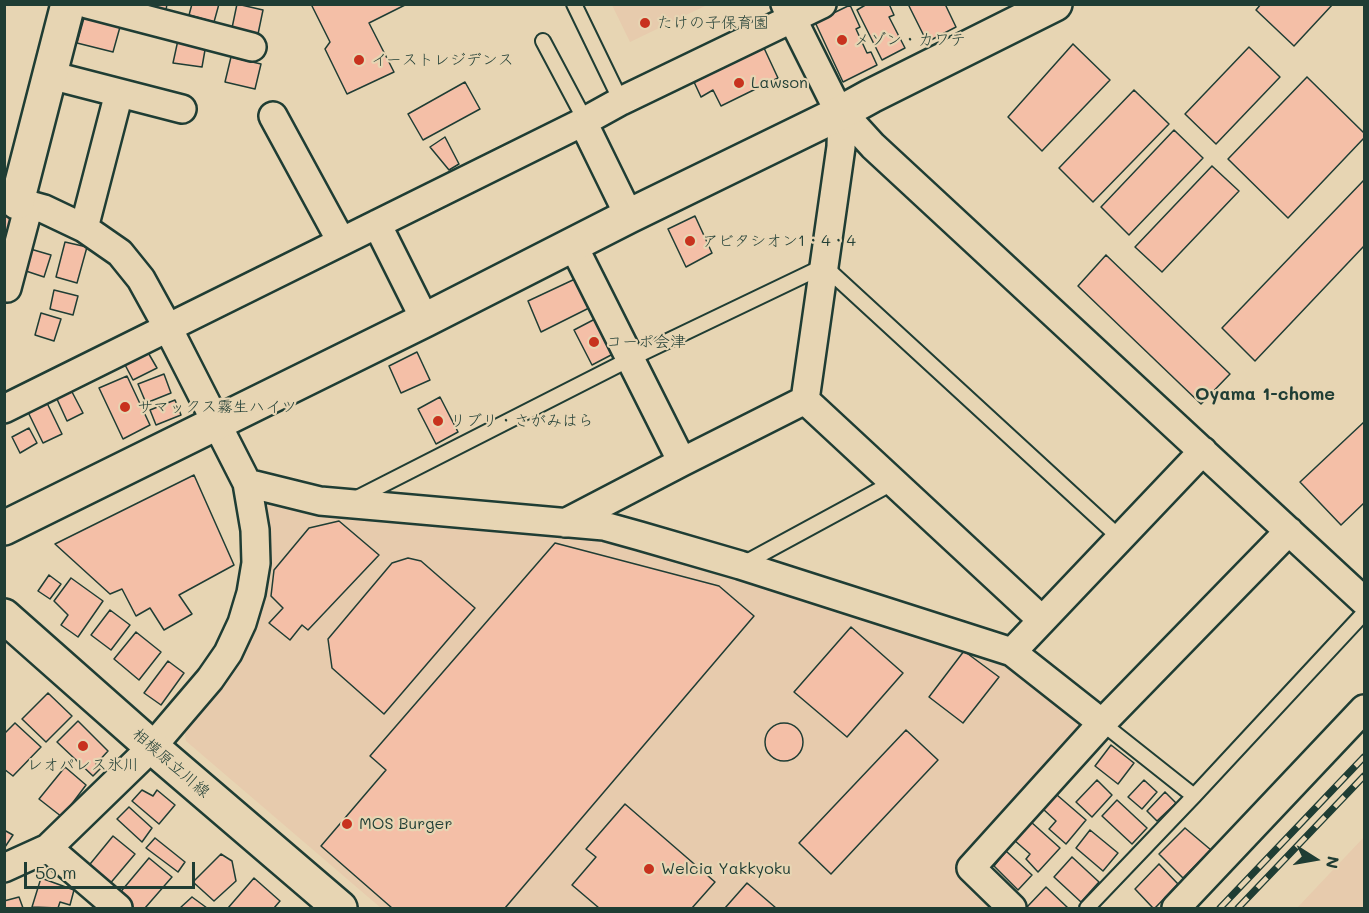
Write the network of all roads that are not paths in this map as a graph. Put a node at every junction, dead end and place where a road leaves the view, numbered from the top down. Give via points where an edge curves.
1 (68, 4) edge
2 (87, 4) edge
3 (574, 4) edge
4 (822, 4) edge
5 (1055, 4) edge
6 (788, 12) edge
7 (543, 41) dead end
8 (252, 47) dead end
9 (50, 75) junction
10 (119, 93) junction
11 (621, 101) junction
12 (183, 109) dead end
13 (842, 112) junction
14 (273, 116) dead end
15 (584, 121) junction
16 (17, 202) edge
17 (629, 216) junction
18 (376, 224) junction
19 (84, 228) junction
20 (341, 241) junction
21 (573, 244) junction
22 (824, 266) junction
23 (7, 288) dead end
24 (425, 320) junction
25 (168, 328) junction
26 (630, 358) junction
27 (804, 400) junction
28 (4, 409) edge
29 (217, 423) junction
30 (1203, 451) junction
31 (682, 462) junction
32 (894, 482) junction
33 (247, 483) junction
34 (345, 503) junction
35 (566, 523) junction
36 (4, 528) edge
37 (1289, 531) junction
38 (1120, 538) junction
39 (740, 566) junction
40 (1365, 601) edge
41 (1365, 613) edge
42 (4, 616) edge
43 (1042, 620) junction
44 (1012, 652) junction
45 (1365, 709) edge
46 (1102, 723) junction
47 (152, 747) junction
48 (1194, 796) junction
49 (48, 848) junction
50 (4, 868) edge
51 (118, 909) edge
52 (340, 909) edge
53 (1012, 909) edge
54 (1087, 909) edge
55 (1176, 909) edge

1 - 9 street
2 - 8 street
3 - 11 lane
4 - 6 street
5 - 13 street
6 - 11 street
6 - 13 street
7 - 15 lane
9 - 10 street
9 - 16 street
10 - 12 street
10 - 19 street
11 - 15 street
13 - 17 street
13 - 22 street via 841,147
13 - 30 street via 873,146
14 - 20 street
15 - 17 street
15 - 18 street
16 - 19 street
16 - 23 street
17 - 21 street
18 - 20 street
18 - 24 street
19 - 25 street via 120,253 141,279
20 - 25 street
21 - 24 street
21 - 26 street
22 - 26 lane
22 - 27 street
22 - 38 lane
24 - 29 street
25 - 28 street
25 - 29 street
26 - 31 street
26 - 34 lane
27 - 31 street
27 - 32 street
29 - 33 street
29 - 36 street
30 - 37 street
30 - 38 street
31 - 35 street
32 - 39 lane
32 - 43 street
33 - 34 street via 320,501
33 - 47 street via 256,563 242,623 210,679
34 - 35 street
35 - 39 street via 604,526
37 - 40 street
37 - 46 street
38 - 43 street
39 - 44 street
41 - 48 lane
42 - 47 street, 相模原立川線
43 - 44 street
44 - 46 street
45 - 55 street
46 - 48 lane
46 - 53 street via 970,868
47 - 49 street
47 - 52 street, 相模原立川線
48 - 54 lane
49 - 50 street
49 - 51 street

